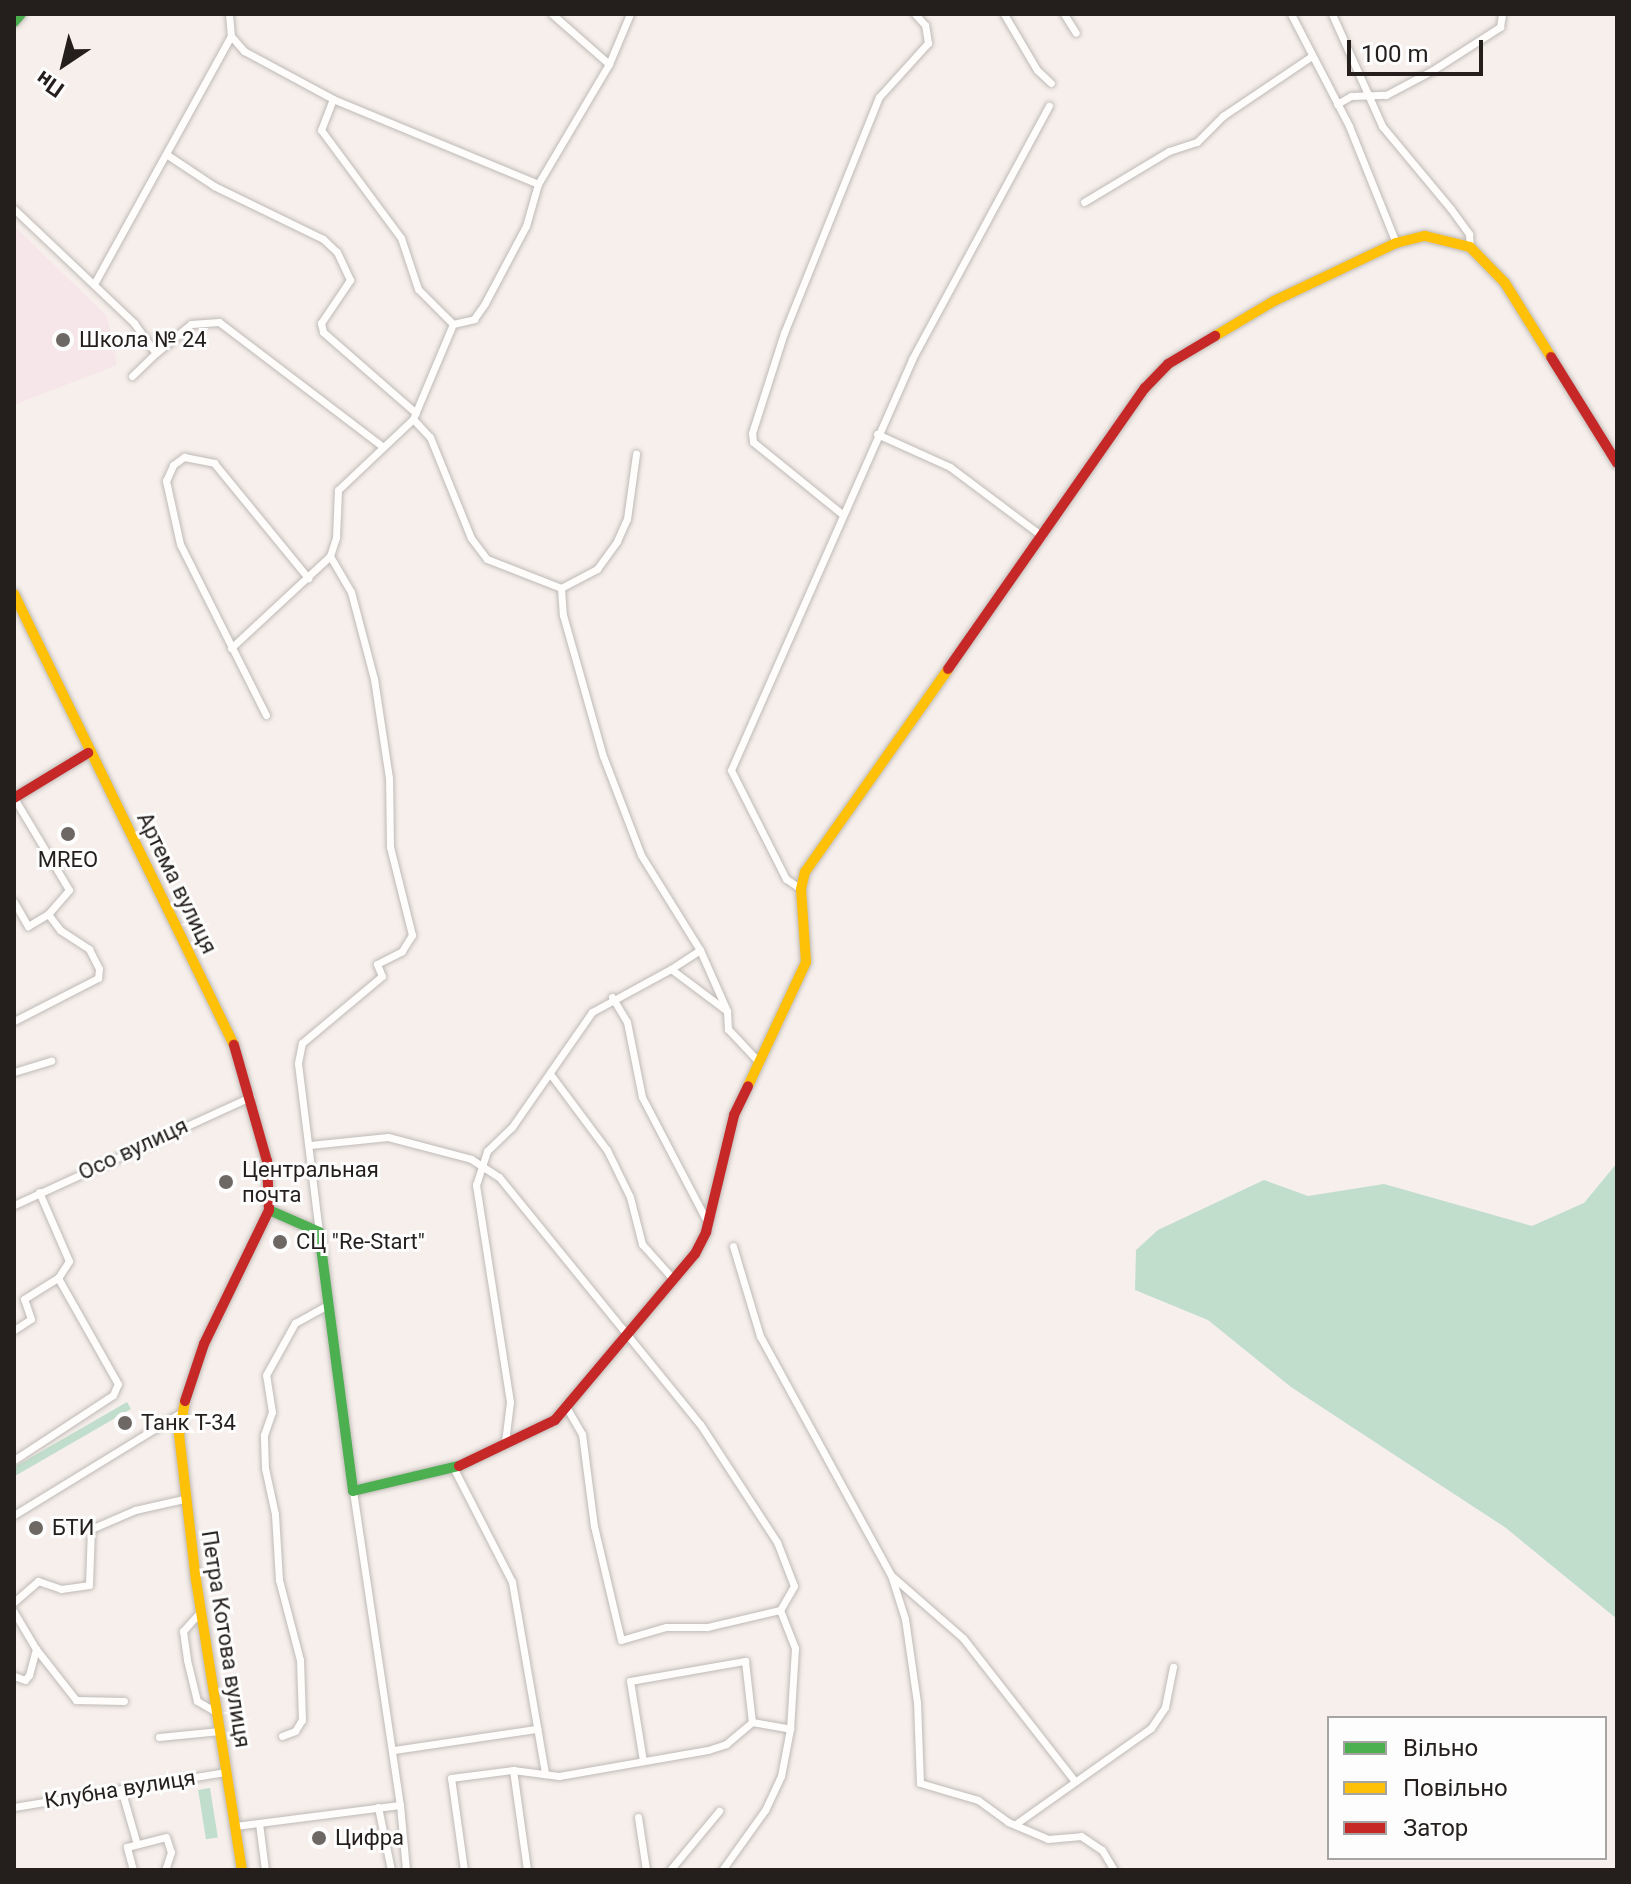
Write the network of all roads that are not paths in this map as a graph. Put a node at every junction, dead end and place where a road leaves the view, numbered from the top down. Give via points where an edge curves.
1 (21, 14) edge
2 (229, 14) edge
3 (552, 14) edge
4 (630, 14) edge
5 (915, 14) edge
6 (1004, 14) edge
7 (1064, 14) edge
8 (1291, 14) edge
9 (1332, 14) edge
10 (1502, 14) edge
11 (14, 22) edge
12 (1076, 33) dead end
13 (231, 36) junction
14 (1312, 56) junction
15 (609, 64) junction
16 (1051, 83) dead end
17 (333, 99) junction
18 (1370, 99) junction
19 (1337, 104) junction
20 (1049, 106) dead end
21 (169, 156) junction
22 (538, 184) junction
23 (1084, 202) dead end
24 (14, 209) edge
25 (1396, 243) junction
26 (1470, 247) junction
27 (94, 284) junction
28 (453, 324) junction
29 (156, 353) junction
30 (132, 376) dead end
31 (415, 416) junction
32 (877, 434) junction
33 (383, 447) junction
34 (636, 454) dead end
35 (1617, 463) edge
36 (842, 514) junction
37 (1042, 536) junction
38 (330, 556) junction
39 (308, 578) junction
40 (561, 588) junction
41 (14, 594) edge
42 (231, 648) junction
43 (266, 715) dead end
44 (88, 753) junction
45 (14, 798) edge
46 (801, 889) junction
47 (14, 902) edge
48 (48, 914) junction
49 (700, 950) junction
50 (671, 969) junction
51 (612, 997) junction
52 (727, 1011) junction
53 (14, 1021) edge
54 (756, 1059) junction
55 (51, 1061) dead end
56 (14, 1072) edge
57 (551, 1075) junction
58 (252, 1096) junction
59 (310, 1145) junction
60 (482, 1165) junction
61 (39, 1192) junction
62 (14, 1205) edge
63 (270, 1205) junction
64 (708, 1223) junction
65 (319, 1232) junction
66 (733, 1246) dead end
67 (58, 1278) junction
68 (674, 1280) junction
69 (329, 1304) junction
70 (14, 1330) edge
71 (625, 1337) junction
72 (568, 1410) junction
73 (182, 1412) junction
74 (505, 1442) junction
75 (14, 1460) edge
76 (454, 1469) junction
77 (353, 1491) junction
78 (184, 1499) junction
79 (14, 1515) edge
80 (891, 1575) junction
81 (14, 1602) edge
82 (780, 1610) junction
83 (201, 1611) junction
84 (14, 1612) edge
85 (36, 1649) junction
86 (1173, 1667) dead end
87 (14, 1676) edge
88 (124, 1701) dead end
89 (217, 1712) junction
90 (752, 1722) junction
91 (537, 1729) junction
92 (790, 1729) junction
93 (220, 1731) junction
94 (282, 1736) dead end
95 (159, 1737) dead end
96 (394, 1750) junction
97 (643, 1761) junction
98 (513, 1770) junction
99 (226, 1772) junction
100 (545, 1774) junction
101 (1074, 1780) junction
102 (121, 1789) junction
103 (400, 1805) junction
104 (14, 1807) edge
105 (378, 1807) junction
106 (719, 1811) dead end
107 (638, 1817) dead end
108 (259, 1823) junction
109 (1017, 1823) junction
110 (235, 1826) junction
111 (136, 1841) junction
112 (133, 1870) edge
113 (165, 1870) edge
114 (242, 1870) edge
115 (265, 1870) edge
116 (391, 1870) edge
117 (406, 1870) edge
118 (464, 1870) edge
119 (527, 1870) edge
120 (646, 1870) edge
121 (670, 1870) edge
122 (722, 1870) edge
123 (1114, 1870) edge

1 - 11 main road
2 - 13 street
3 - 15 street
4 - 15 street
5 - 36 street via 930,36 928,43 879,97 784,333 752,433 753,442
6 - 16 street via 1037,70
7 - 12 street
8 - 14 street
9 - 18 street
10 - 18 street via 1500,27 1386,95
13 - 17 street via 244,51
13 - 21 street
14 - 19 street
14 - 23 street via 1223,116 1197,142 1169,151
15 - 22 street
17 - 22 street
17 - 28 street via 321,130 401,238 418,289
18 - 19 street via 1351,96
18 - 26 street via 1382,126 1469,234
19 - 25 street
20 - 32 street via 973,237
21 - 27 street
21 - 31 street via 214,186 323,239 337,252 350,280 321,323 323,332
22 - 28 street via 526,226 485,303 474,319
24 - 27 street
25 - 26 main road via 1425,236
25 - 37 main road via 1262,308 1168,364 1145,388
26 - 35 main road via 1505,283
27 - 29 street
28 - 31 street
29 - 30 street
29 - 33 street via 191,324 219,322
31 - 33 street
31 - 40 street via 430,437 471,538 487,559
32 - 36 street
32 - 37 street via 950,467
33 - 38 street via 338,490
34 - 40 street via 627,519 617,541 597,569
36 - 46 street via 731,770 786,879
37 - 46 main road via 822,844
38 - 39 street
38 - 59 street via 351,592 376,690 389,778 390,847 412,935 402,951 377,964 382,976 302,1043 298,1063
39 - 42 street
39 - 42 street via 214,463 184,457 173,465 166,481 180,544
40 - 49 street via 563,615 603,756 630,827 675,916
41 - 44 main road, Артема вулиця
42 - 43 street
44 - 45 main road
44 - 58 main road, Артема вулиця via 177,925 240,1058
45 - 48 street via 69,890
46 - 54 main road via 806,962
47 - 48 street via 28,926
48 - 53 street via 60,930 89,949 97,960 98,978
49 - 50 street
49 - 52 street
50 - 51 street
50 - 52 street
51 - 57 street via 592,1012
51 - 64 street via 627,1022 642,1097
52 - 54 street via 728,1029
54 - 64 main road via 734,1115
55 - 56 street
57 - 60 street via 487,1151
57 - 68 street via 607,1150 630,1197 642,1244
58 - 61 street, Осо вулиця
58 - 63 main road, Артема вулиця
59 - 60 street via 388,1137
59 - 65 street
60 - 71 street via 499,1177
60 - 74 street via 476,1185 479,1211 510,1402
61 - 62 street, Осо вулиця
61 - 67 street via 69,1261
63 - 65 main road
63 - 73 main road, Петра Котова вулиця via 204,1344
64 - 68 main road via 695,1254
65 - 69 main road
66 - 80 street via 760,1336
67 - 70 street via 24,1299 31,1319
67 - 75 street via 118,1384 113,1395
68 - 71 main road
69 - 77 main road
69 - 94 street via 295,1323 266,1375 272,1412 264,1435 265,1468 275,1514 279,1580 300,1660 302,1720 295,1731
71 - 72 main road
71 - 82 street via 700,1424 777,1542 794,1586
72 - 74 main road
72 - 82 street via 582,1434 594,1526 621,1640 666,1627 707,1627
73 - 78 main road, Петра Котова вулиця
73 - 79 street
74 - 76 main road
76 - 77 main road
76 - 91 street via 512,1582
77 - 96 street
78 - 81 street via 135,1510 91,1529 89,1585 61,1589 38,1581
78 - 83 main road, Петра Котова вулиця
80 - 101 street via 963,1638
80 - 109 street via 905,1619 917,1702 916,1777 926,1787 978,1800
82 - 92 street via 795,1648
83 - 89 main road, Петра Котова вулиця
83 - 89 street via 183,1631 187,1660 197,1701
84 - 85 street
85 - 87 street via 29,1675 21,1680
85 - 88 street via 76,1700
86 - 101 street via 1165,1707 1151,1728
89 - 93 main road, Петра Котова вулиця
90 - 92 street
90 - 97 street via 726,1744
90 - 97 street via 745,1661 630,1681
91 - 96 street
91 - 100 street
92 - 122 street via 781,1776 765,1810
93 - 95 street
93 - 99 main road, Петра Котова вулиця
96 - 103 street
97 - 100 street
98 - 100 street
98 - 118 street via 451,1778
98 - 119 street
99 - 102 street, Клубна вулиця
99 - 110 main road, Петра Котова вулиця
101 - 109 street
102 - 104 street, Клубна вулиця
102 - 111 street
103 - 105 street
103 - 117 street
105 - 108 street
105 - 116 street
106 - 121 street
107 - 120 street
108 - 110 street
108 - 115 street
109 - 123 street via 1048,1839 1081,1836 1102,1850
110 - 114 main road, Петра Котова вулиця
111 - 112 street via 127,1847
111 - 113 street via 166,1837 171,1852

